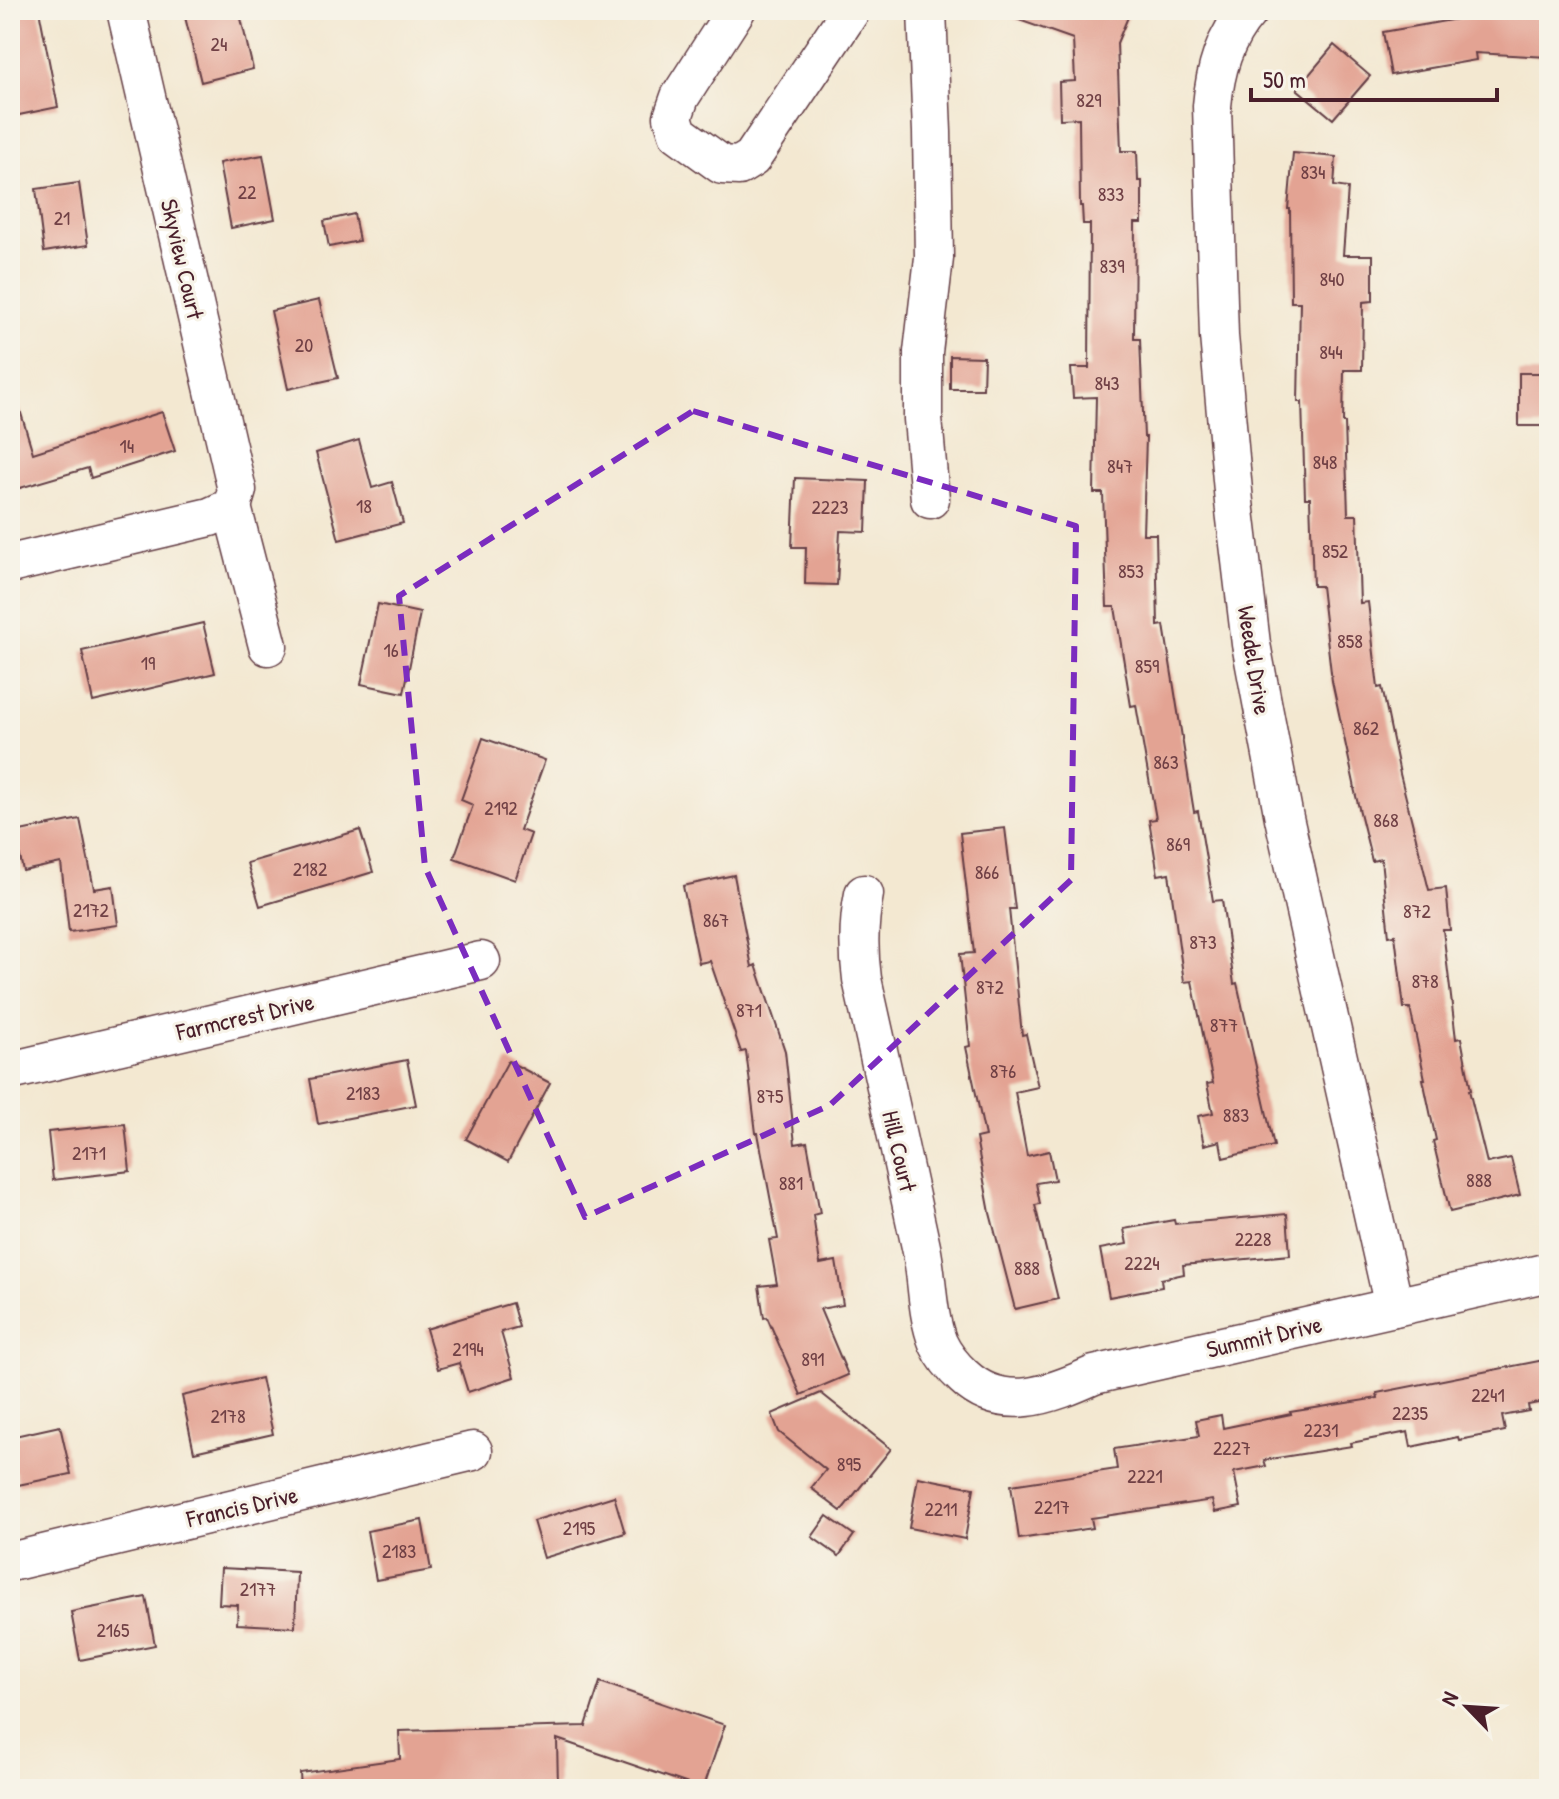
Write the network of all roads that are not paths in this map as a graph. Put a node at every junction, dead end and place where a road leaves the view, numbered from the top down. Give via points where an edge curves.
1 (126, 10) edge
2 (736, 10) edge
3 (851, 10) edge
4 (927, 10) edge
5 (1249, 10) edge
6 (930, 499) dead end
7 (232, 507) junction
8 (10, 564) edge
9 (268, 646) dead end
10 (864, 894) dead end
11 (481, 961) dead end
12 (10, 1071) edge
13 (1549, 1272) edge
14 (1394, 1307) junction
15 (982, 1390) joint
16 (473, 1451) dead end
17 (10, 1562) edge

1 - 7 street, Skyview Court via 237,490
2 - 3 street via 680,97 673,117 678,133 722,165 739,166 752,158
4 - 6 street via 934,258 923,352 923,419
5 - 14 street, Weedel Drive via 1222,55 1212,106 1219,336 1234,502 1272,760
7 - 8 street via 210,517
7 - 9 street, Skyview Court
10 - 15 street, Hill Court via 858,951 862,979 932,1320 949,1361
11 - 12 street, Farmcrest Drive
13 - 14 street, Summit Drive
14 - 15 street, Summit Drive via 1094,1375 1034,1398 1005,1398
16 - 17 street, Francis Drive

